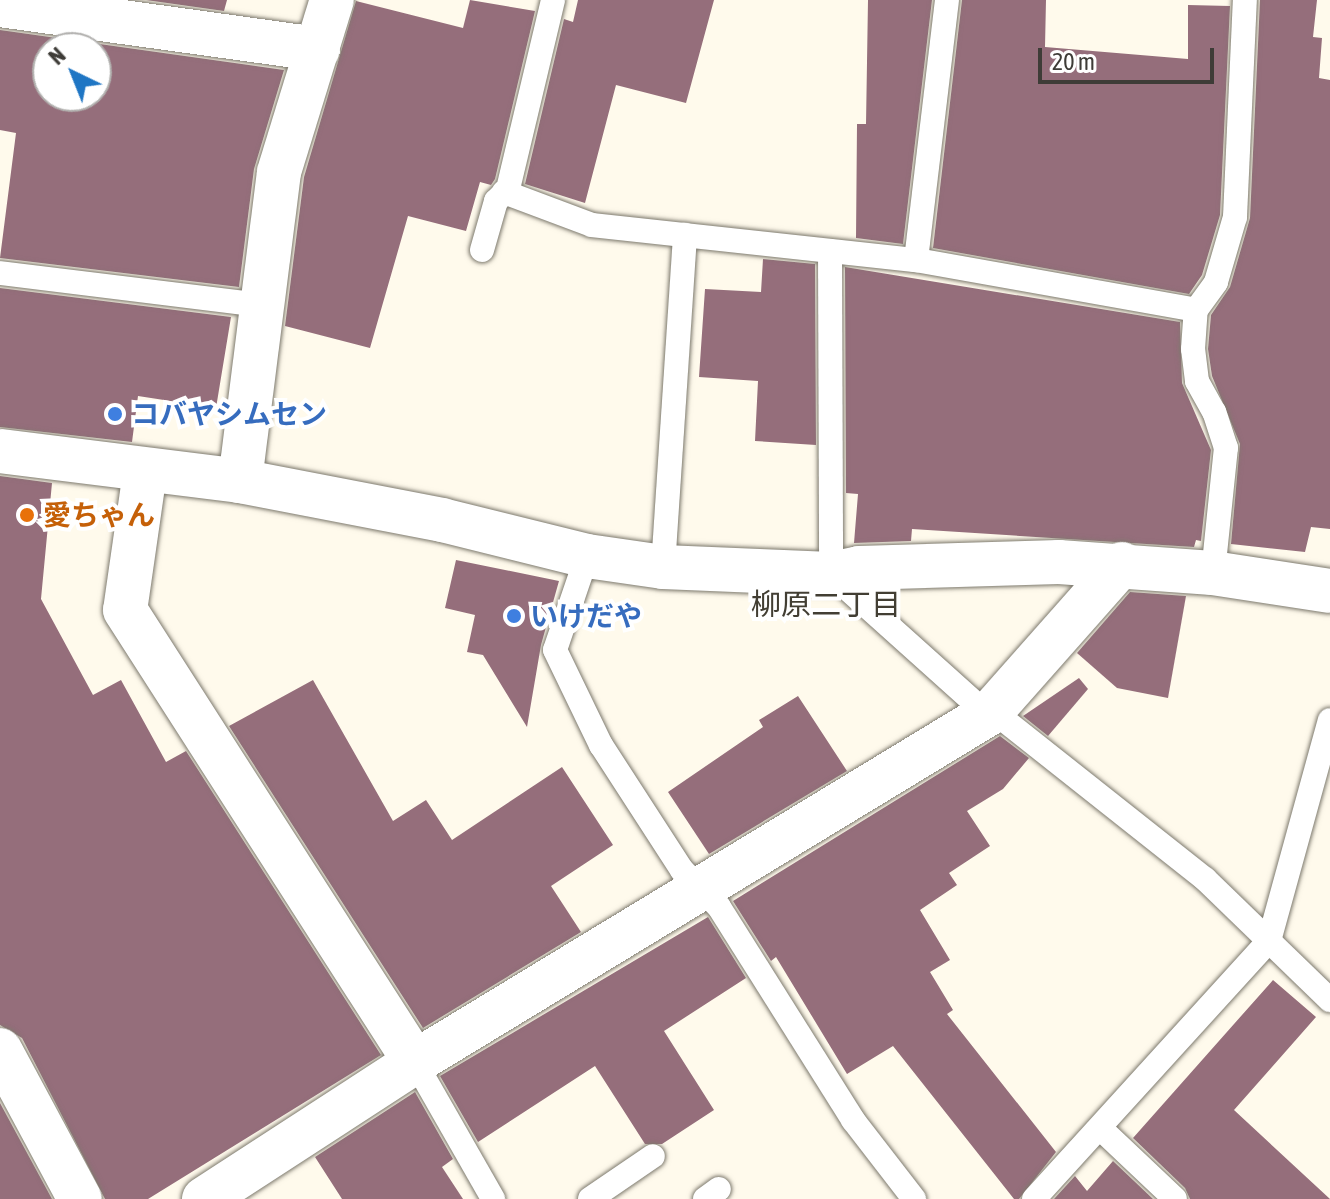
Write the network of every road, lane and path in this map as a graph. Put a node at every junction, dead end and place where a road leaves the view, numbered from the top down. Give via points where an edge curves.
1 (332, 0) edge
2 (553, 0) edge
3 (947, 0) edge
4 (1245, 0) edge
5 (11, 4) edge
6 (318, 49) junction
7 (504, 192) junction
8 (685, 235) junction
9 (482, 250) dead end
10 (830, 251) junction
11 (916, 260) junction
12 (0, 273) edge
13 (259, 305) junction
14 (1196, 310) junction
15 (0, 451) edge
16 (145, 472) junction
17 (240, 481) junction
18 (587, 556) junction
19 (1122, 564) junction
20 (663, 567) junction
21 (1213, 573) junction
22 (831, 574) junction
23 (1330, 591) edge
24 (990, 713) junction
25 (1330, 720) edge
26 (700, 887) junction
27 (1269, 941) junction
28 (1330, 1000) edge
29 (0, 1050) edge
30 (415, 1062) junction
31 (1100, 1128) junction
32 (653, 1156) dead end
33 (80, 1199) edge
34 (204, 1199) edge
35 (493, 1199) edge
36 (590, 1199) edge
37 (914, 1199) edge
38 (1034, 1199) edge
39 (1175, 1199) edge

1 - 6 street
2 - 7 lane
3 - 11 lane
4 - 14 lane via 1235,217 1216,282
5 - 6 street
6 - 13 street via 279,172
7 - 8 lane via 592,225
7 - 9 lane via 496,201
8 - 10 lane
8 - 20 lane
10 - 11 lane
10 - 22 lane
11 - 14 lane
12 - 13 lane
13 - 17 street
14 - 21 lane via 1197,381 1226,448
15 - 16 street
16 - 17 street
16 - 30 street via 125,610
17 - 18 street via 442,520
18 - 20 street
18 - 26 lane via 555,650 601,745 682,870
19 - 21 street
19 - 22 street via 859,568
19 - 24 street
20 - 22 street
21 - 23 street
22 - 24 lane
24 - 26 street
24 - 27 lane via 1205,879
25 - 27 lane
26 - 30 street
26 - 37 lane via 719,907 853,1120
27 - 28 lane
27 - 31 lane
29 - 33 street
30 - 34 street
30 - 35 lane
31 - 38 lane
31 - 39 lane
32 - 36 lane

